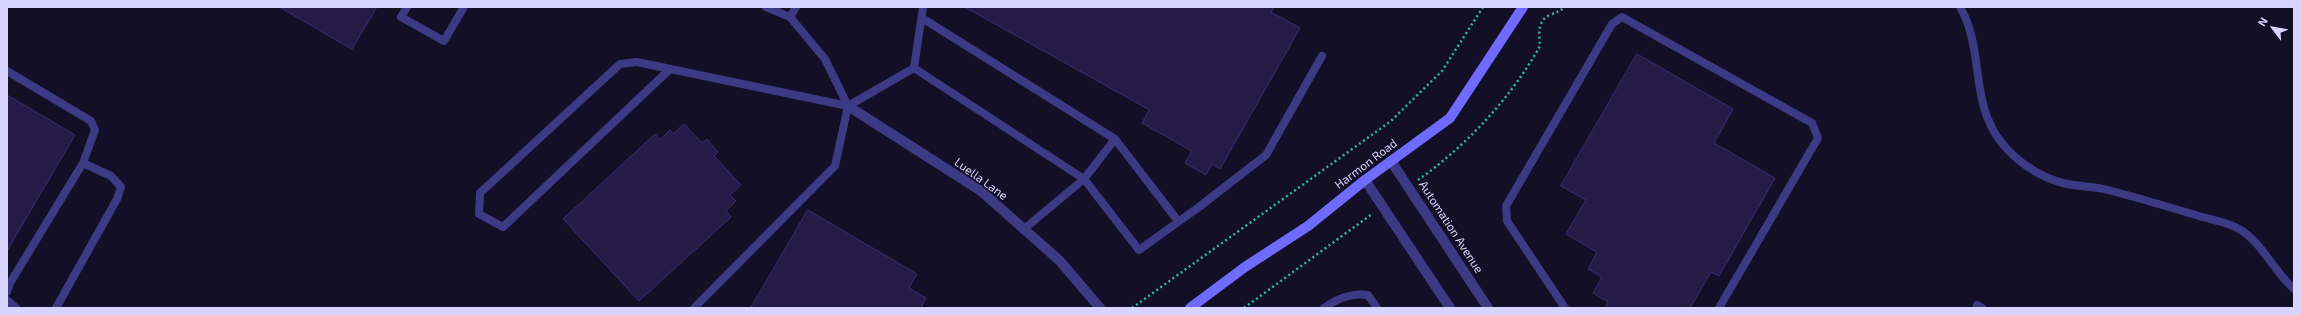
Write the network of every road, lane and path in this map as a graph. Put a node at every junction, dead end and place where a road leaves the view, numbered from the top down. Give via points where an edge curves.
1 (406, 7) edge
2 (464, 7) edge
3 (766, 7) edge
4 (796, 7) edge
5 (923, 7) edge
6 (1483, 7) edge
7 (1524, 7) edge
8 (1564, 7) edge
9 (1960, 7) edge
10 (790, 17) junction
11 (922, 18) junction
12 (1322, 56) dead end
13 (914, 68) junction
14 (669, 70) junction
15 (7, 71) edge
16 (848, 106) junction
17 (1115, 139) junction
18 (1391, 161) junction
19 (82, 163) junction
20 (1084, 179) junction
21 (1365, 180) junction
22 (1409, 187) junction
23 (1383, 206) junction
24 (1178, 221) junction
25 (1024, 229) junction
26 (2294, 289) edge
27 (7, 292) edge
28 (7, 300) edge
29 (16, 308) edge
30 (56, 308) edge
31 (694, 308) edge
32 (1100, 308) edge
33 (1132, 308) edge
34 (1190, 308) edge
35 (1244, 308) edge
36 (1324, 308) edge
37 (1377, 308) edge
38 (1450, 308) edge
39 (1488, 308) edge
40 (1565, 308) edge
41 (1719, 308) edge

1 - 2 lane via 401,17 444,41
3 - 10 lane
4 - 10 lane
5 - 11 lane
6 - 33 path via 1442,71 1391,122
7 - 18 street, Harmon Road via 1450,118
8 - 22 path via 1557,13 1548,15 1542,22 1538,31 1540,46 1484,121 1455,151
9 - 26 lane via 1975,49 1978,89 1983,108 2001,142 2016,158 2032,169 2063,183 2105,189 2239,229 2253,241
10 - 16 lane via 825,59
11 - 13 lane
11 - 17 lane
12 - 24 lane via 1266,155
13 - 16 lane
13 - 20 lane
14 - 14 lane via 637,62 620,64 480,193 479,214 503,226
14 - 16 lane
15 - 19 lane via 91,121 95,130
16 - 25 street, Luella Lane via 981,191
16 - 31 lane via 835,166
17 - 20 lane
17 - 24 lane
18 - 21 street, Harmon Road
18 - 22 street, Automation Avenue
19 - 27 lane
19 - 30 lane via 111,176 121,187 117,199
20 - 24 lane via 1139,250
20 - 25 lane
21 - 23 street
21 - 34 street, Harmon Road via 1308,226
22 - 39 street, Automation Avenue
23 - 35 path
23 - 38 street
25 - 32 street, Luella Lane via 1060,261
28 - 29 lane
36 - 37 lane via 1338,299 1358,294 1368,295
40 - 41 lane via 1507,221 1506,206 1612,24 1622,17 1812,123 1818,138

